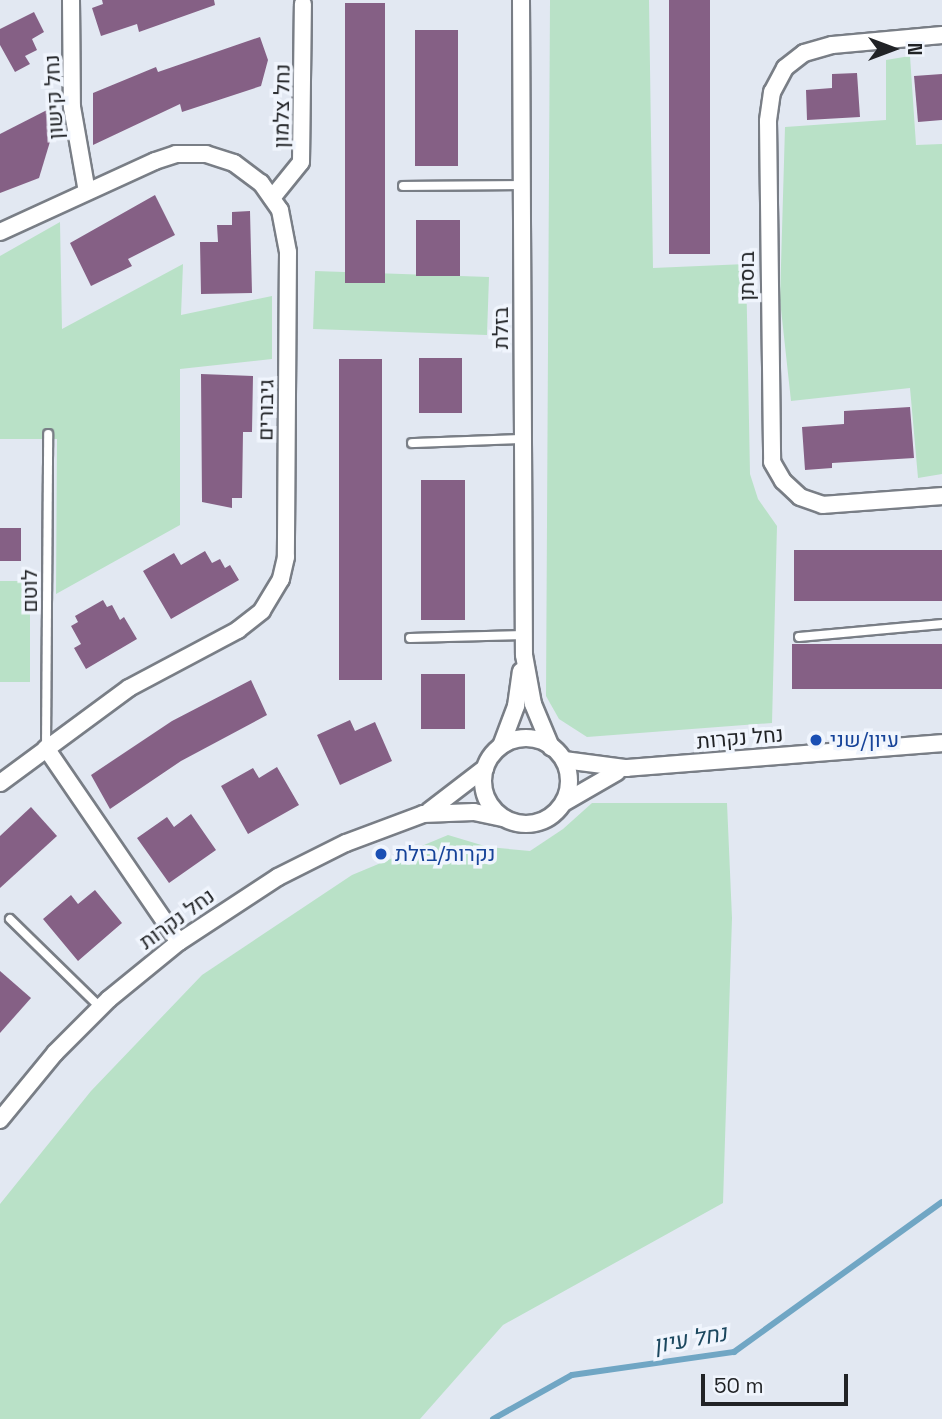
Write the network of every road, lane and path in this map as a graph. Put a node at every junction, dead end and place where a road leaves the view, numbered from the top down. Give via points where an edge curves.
1 (71, 0) edge
2 (521, 0) edge
3 (303, 4) dead end
4 (942, 35) edge
5 (522, 185) junction
6 (403, 186) dead end
7 (87, 192) junction
8 (272, 198) junction
9 (0, 232) edge
10 (48, 434) dead end
11 (523, 439) junction
12 (412, 443) dead end
13 (942, 496) edge
14 (942, 624) edge
15 (524, 635) junction
16 (799, 637) dead end
17 (410, 638) dead end
18 (524, 655) junction
19 (942, 743) edge
20 (501, 746) junction
21 (551, 747) junction
22 (46, 748) junction
23 (564, 761) junction
24 (485, 768) junction
25 (626, 768) junction
26 (0, 783) edge
27 (565, 802) junction
28 (424, 814) junction
29 (502, 817) junction
30 (10, 919) dead end
31 (179, 942) junction
32 (100, 1007) junction
33 (0, 1120) edge

1 - 7 street, נחל קישון via 72,107
2 - 5 street, בזלת
3 - 8 street, נחל צלמון via 302,162
4 - 13 street, בוסתן via 832,46 804,53 785,68 772,92 768,186 772,462 800,497 823,505
5 - 6 lane
5 - 11 street, בזלת
7 - 8 street, גיבורים via 176,154 206,154 234,163 261,183
7 - 9 street, גיבורים
8 - 22 street, גיבורים via 281,210 288,252 286,557 281,579 262,611 238,630 129,688
10 - 22 lane, לוטם
11 - 12 lane
11 - 15 street, בזלת
14 - 16 lane
15 - 17 lane
15 - 18 street, בזלת
18 - 20 street, בזלת via 516,706
18 - 21 street, בזלת via 533,704
19 - 25 street, נחל נקרות
20 - 21 street via 523,738
20 - 24 street
21 - 23 street
22 - 26 street, גיבורים
22 - 31 street
23 - 25 street, נחל נקרות
23 - 27 street via 569,788
24 - 28 street, נחל נקרות
24 - 29 street via 485,794
25 - 27 street, נחל נקרות via 581,788
27 - 29 street via 544,821 515,824
28 - 29 street, נחל נקרות via 474,812
28 - 31 street, נחל נקרות via 346,843 278,877
30 - 32 lane
31 - 32 street, נחל נקרות
32 - 33 street, נחל נקרות

